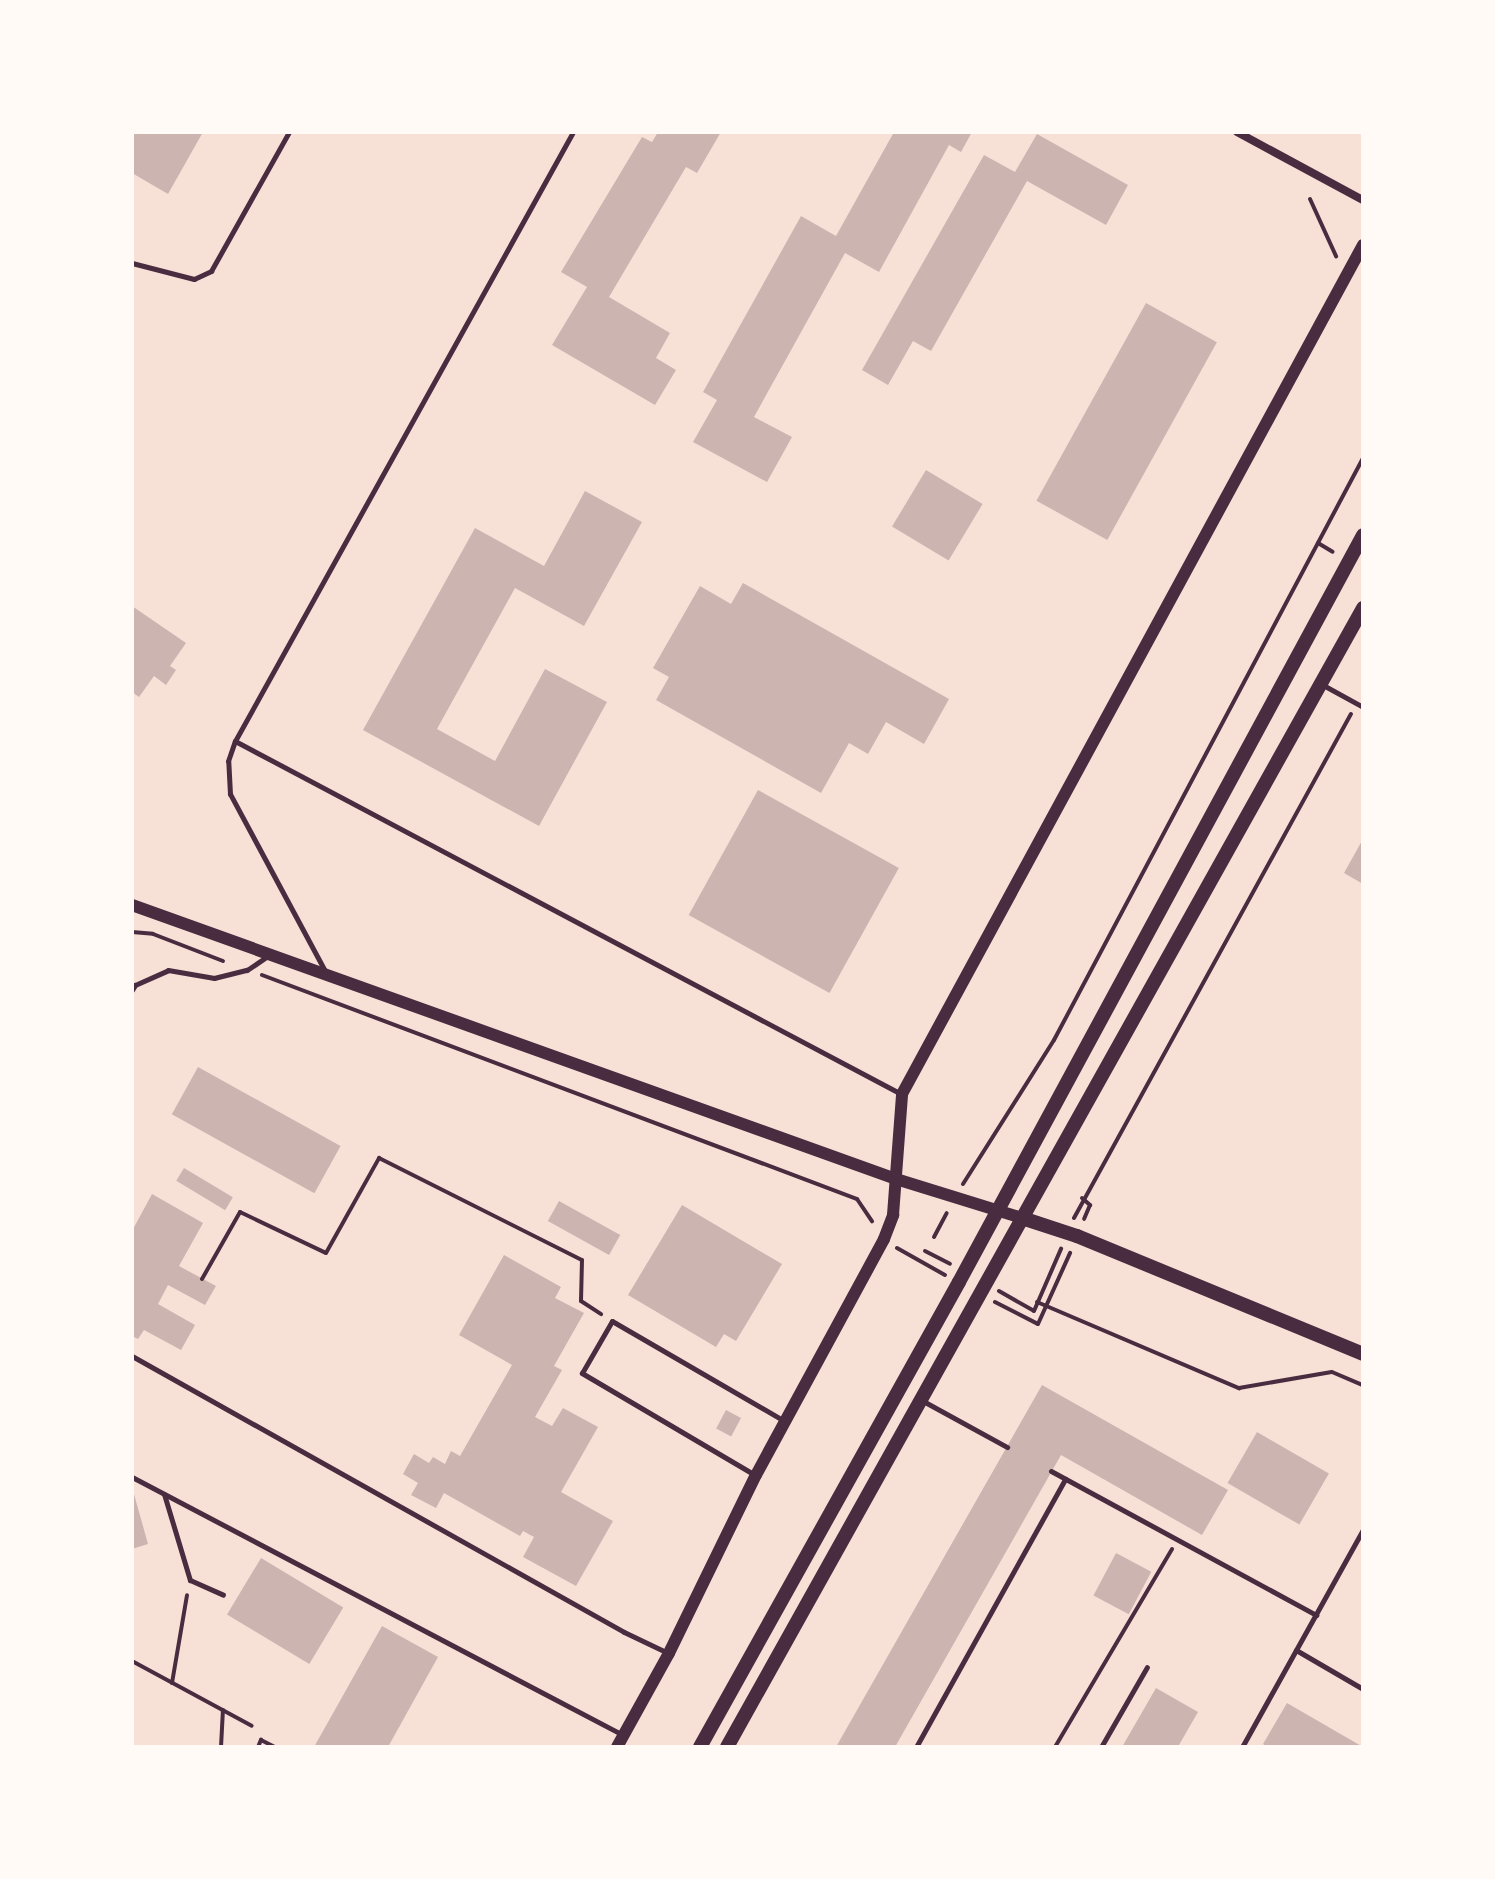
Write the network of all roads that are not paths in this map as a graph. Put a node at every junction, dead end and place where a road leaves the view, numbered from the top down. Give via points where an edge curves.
1 (289, 132) edge
2 (573, 132) edge
3 (1237, 132) edge
4 (1363, 200) edge
5 (1363, 245) edge
6 (132, 263) edge
7 (1363, 535) edge
8 (1363, 608) edge
9 (1322, 684) junction
10 (1360, 706) edge
11 (235, 741) junction
12 (132, 905) edge
13 (268, 955) junction
14 (327, 975) junction
15 (132, 990) edge
16 (902, 1094) junction
17 (896, 1179) junction
18 (996, 1210) junction
19 (1025, 1219) junction
20 (1363, 1354) edge
21 (132, 1356) edge
22 (923, 1401) junction
23 (785, 1421) junction
24 (1007, 1447) dead end
25 (1051, 1471) dead end
26 (756, 1475) junction
27 (132, 1477) edge
28 (1065, 1479) junction
29 (164, 1494) junction
30 (1363, 1530) edge
31 (1360, 1544) edge
32 (223, 1595) dead end
33 (1316, 1615) junction
34 (1296, 1650) junction
35 (669, 1653) junction
36 (1147, 1667) dead end
37 (1363, 1689) edge
38 (620, 1741) edge
39 (700, 1747) edge
40 (727, 1747) edge
41 (916, 1747) edge
42 (1101, 1747) edge
43 (1242, 1747) edge

1 - 6 lane via 211,271 194,279
2 - 11 lane
3 - 4 street
5 - 16 street
7 - 18 main road
8 - 9 main road
9 - 10 lane
9 - 19 main road
11 - 14 lane via 228,761 230,794
11 - 16 lane
12 - 13 street
13 - 14 street
13 - 15 lane via 247,970 214,978 168,970
14 - 17 street
16 - 17 street
17 - 18 street
17 - 23 street via 893,1215 884,1239
18 - 19 street
18 - 39 main road
19 - 20 main road
19 - 22 main road
21 - 35 lane
22 - 24 lane
22 - 40 main road
23 - 26 street
23 - 26 lane via 612,1321 582,1373
25 - 28 lane
26 - 35 street
27 - 29 lane
28 - 33 lane
28 - 41 lane
29 - 32 lane via 190,1580
29 - 38 lane
30 - 31 lane
31 - 33 lane
33 - 34 lane
34 - 37 lane
34 - 43 lane
35 - 38 street
36 - 42 lane

